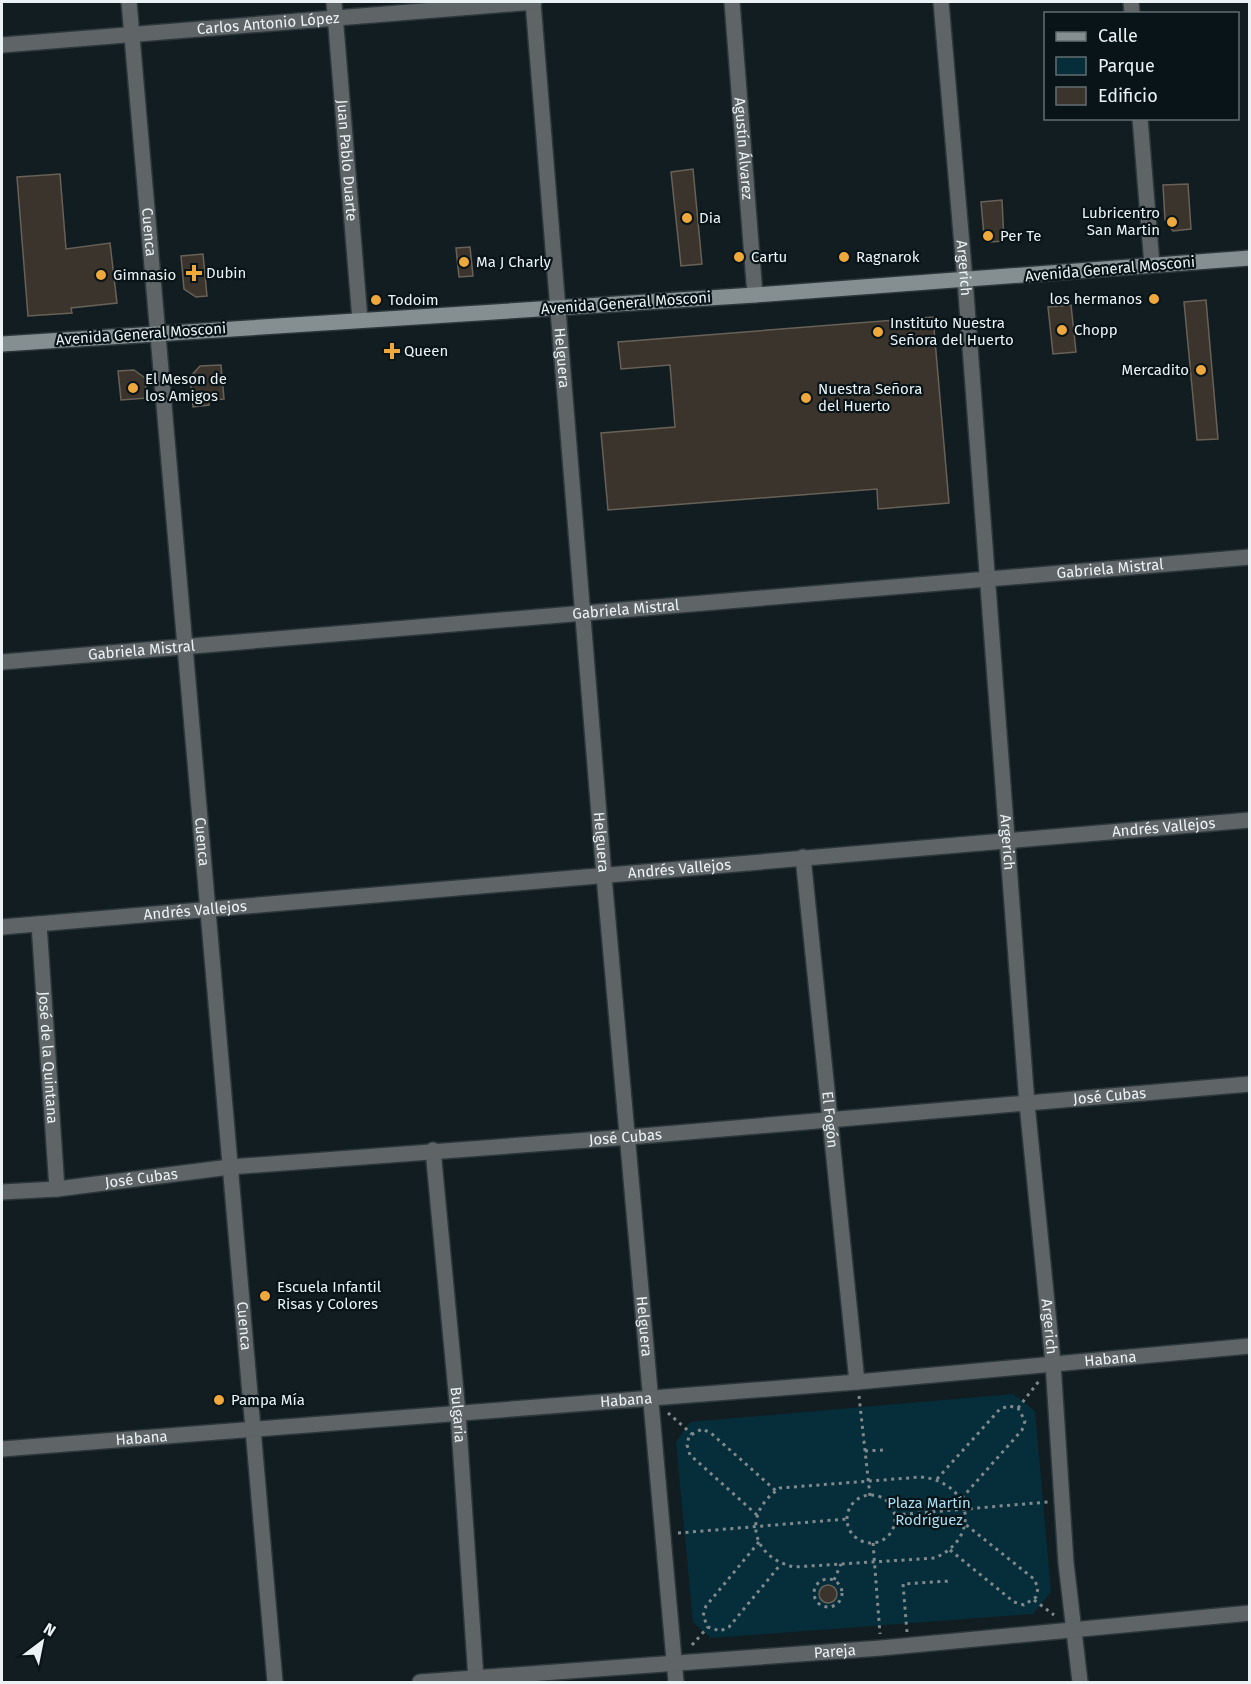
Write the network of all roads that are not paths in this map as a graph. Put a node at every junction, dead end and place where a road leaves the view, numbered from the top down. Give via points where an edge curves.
1 (129, 2) edge
2 (334, 2) edge
3 (533, 2) edge
4 (732, 2) edge
5 (941, 2) edge
6 (336, 18) junction
7 (132, 33) junction
8 (2, 45) edge
9 (1140, 120) edge
10 (1250, 258) edge
11 (1152, 265) junction
12 (965, 280) junction
13 (755, 295) junction
14 (559, 307) junction
15 (360, 320) junction
16 (160, 332) junction
17 (2, 344) edge
18 (1250, 557) edge
19 (988, 580) junction
20 (585, 613) junction
21 (187, 647) junction
22 (2, 662) edge
23 (1250, 820) edge
24 (1008, 841) junction
25 (803, 857) junction
26 (604, 876) junction
27 (207, 908) junction
28 (39, 924) junction
29 (2, 927) edge
30 (1250, 1084) edge
31 (1027, 1104) junction
32 (831, 1120) junction
33 (629, 1137) junction
34 (433, 1150) junction
35 (230, 1167) junction
36 (57, 1189) junction
37 (2, 1192) edge
38 (1250, 1346) edge
39 (1053, 1363) junction
40 (857, 1382) junction
41 (651, 1398) junction
42 (458, 1413) junction
43 (253, 1430) junction
44 (2, 1449) edge
45 (1250, 1613) edge
46 (1075, 1630) junction
47 (675, 1664) junction
48 (476, 1679) junction
49 (275, 1683) edge
50 (420, 1683) edge
51 (676, 1683) edge
52 (1080, 1683) edge

1 - 7 street, Cuenca
2 - 6 street, Juan Pablo Duarte
3 - 6 street, Carlos Antonio López
3 - 14 street, Helguera
4 - 13 street, Agustín Álvarez
5 - 12 street, Argerich
6 - 7 street, Carlos Antonio López
6 - 15 street, Juan Pablo Duarte
7 - 8 street, Carlos Antonio López
7 - 16 street, Cuenca
9 - 11 street
10 - 11 main road, Avenida General Mosconi
11 - 12 main road, Avenida General Mosconi
12 - 13 main road, Avenida General Mosconi
12 - 19 street, Argerich
13 - 14 main road, Avenida General Mosconi
14 - 15 main road, Avenida General Mosconi
14 - 20 street, Helguera
15 - 16 main road, Avenida General Mosconi
16 - 17 main road, Avenida General Mosconi
16 - 21 street, Cuenca
18 - 19 street, Gabriela Mistral
19 - 20 street, Gabriela Mistral
19 - 24 street, Argerich
20 - 21 street, Gabriela Mistral
20 - 26 street, Helguera
21 - 22 street, Gabriela Mistral
21 - 27 street, Cuenca
23 - 24 street, Andrés Vallejos
24 - 25 street, Andrés Vallejos
24 - 31 street, Argerich
25 - 26 street, Andrés Vallejos
25 - 32 street, El Fogón
26 - 27 street, Andrés Vallejos
26 - 33 street, Helguera
27 - 28 street, Andrés Vallejos
27 - 35 street, Cuenca
28 - 29 street, Andrés Vallejos
28 - 36 street, José de la Quintana
30 - 31 street, José Cubas
31 - 32 street, José Cubas
31 - 39 street, Argerich
32 - 33 street, José Cubas
32 - 40 street, El Fogón
33 - 34 street, José Cubas
33 - 41 street, Helguera
34 - 35 street, José Cubas
34 - 42 street, Bulgaria
35 - 36 street, José Cubas
35 - 43 street, Cuenca
36 - 37 street, José Cubas
38 - 39 street, Habana
39 - 40 street, Habana
39 - 46 street, Argerich via 1066,1563
40 - 41 street, Habana
41 - 42 street, Habana
41 - 47 street, Helguera
42 - 43 street, Habana
42 - 48 street, Bulgaria
43 - 44 street, Habana
43 - 49 street, Cuenca
45 - 46 street, Pareja
46 - 47 street, Pareja
46 - 52 street, Argerich
47 - 48 street, Pareja
47 - 51 street, Helguera
48 - 50 street, Pareja

